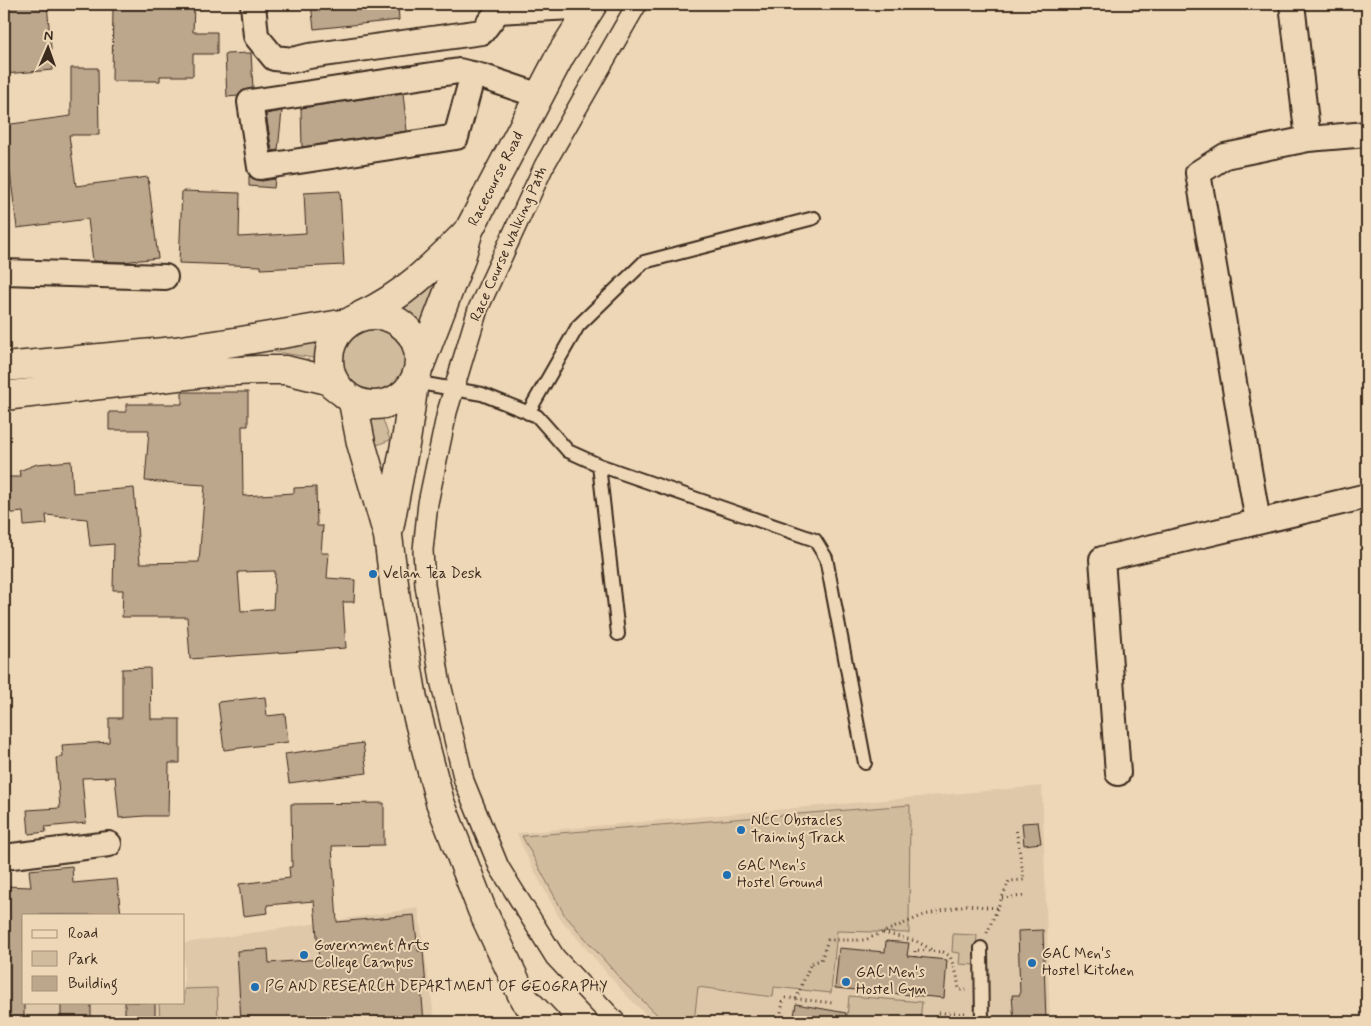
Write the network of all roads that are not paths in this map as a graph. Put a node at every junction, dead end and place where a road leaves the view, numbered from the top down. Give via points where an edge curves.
1 (253, 4) edge
2 (638, 4) edge
3 (1292, 4) edge
4 (593, 5) edge
5 (499, 8) edge
6 (473, 74) junction
7 (540, 96) junction
8 (1367, 134) edge
9 (1308, 139) junction
10 (814, 218) dead end
11 (469, 230) junction
12 (4, 272) edge
13 (165, 276) dead end
14 (353, 320) junction
15 (4, 366) edge
16 (417, 373) junction
17 (454, 389) junction
18 (4, 396) edge
19 (347, 397) junction
20 (528, 413) junction
21 (599, 465) junction
22 (1367, 496) edge
23 (1258, 522) junction
24 (388, 536) junction
25 (618, 634) dead end
26 (865, 763) dead end
27 (1118, 773) dead end
28 (110, 844) dead end
29 (4, 857) edge
30 (981, 948) road end
31 (525, 1010) edge
32 (982, 1018) edge
33 (546, 1022) edge
34 (616, 1022) edge

1 - 5 street via 256,36 274,58 292,60 482,32
2 - 17 street, Race Course Walking Path via 544,166 478,309
3 - 9 street
4 - 5 street
4 - 7 street, Racecourse Road via 560,56
6 - 6 street via 459,71 250,102 260,167 456,137 459,103
6 - 7 street
7 - 11 street, Racecourse Road
8 - 9 street
9 - 23 street via 1225,156 1198,173
10 - 20 lane via 644,262 578,326
11 - 14 street via 428,271 378,309
11 - 16 street, Racecourse Road
12 - 13 street
14 - 15 street via 176,350
14 - 16 street via 372,314 386,316 408,329 420,352
14 - 19 street via 337,333 328,358 334,382
16 - 17 lane
16 - 19 street via 406,394 393,401 365,404
16 - 24 street, Racecourse Road
17 - 20 lane via 482,394
17 - 34 street, Race Course Walking Path via 428,503 423,550 425,585 440,680 464,781 499,867 555,957
18 - 19 street via 213,372 286,370 327,380
19 - 24 street
20 - 21 lane via 537,416 568,451
21 - 25 lane
21 - 26 lane via 815,540 826,558
22 - 23 street
23 - 27 street via 1102,559
24 - 31 street via 413,699 440,802
28 - 29 street
30 - 32 lane
31 - 33 street

